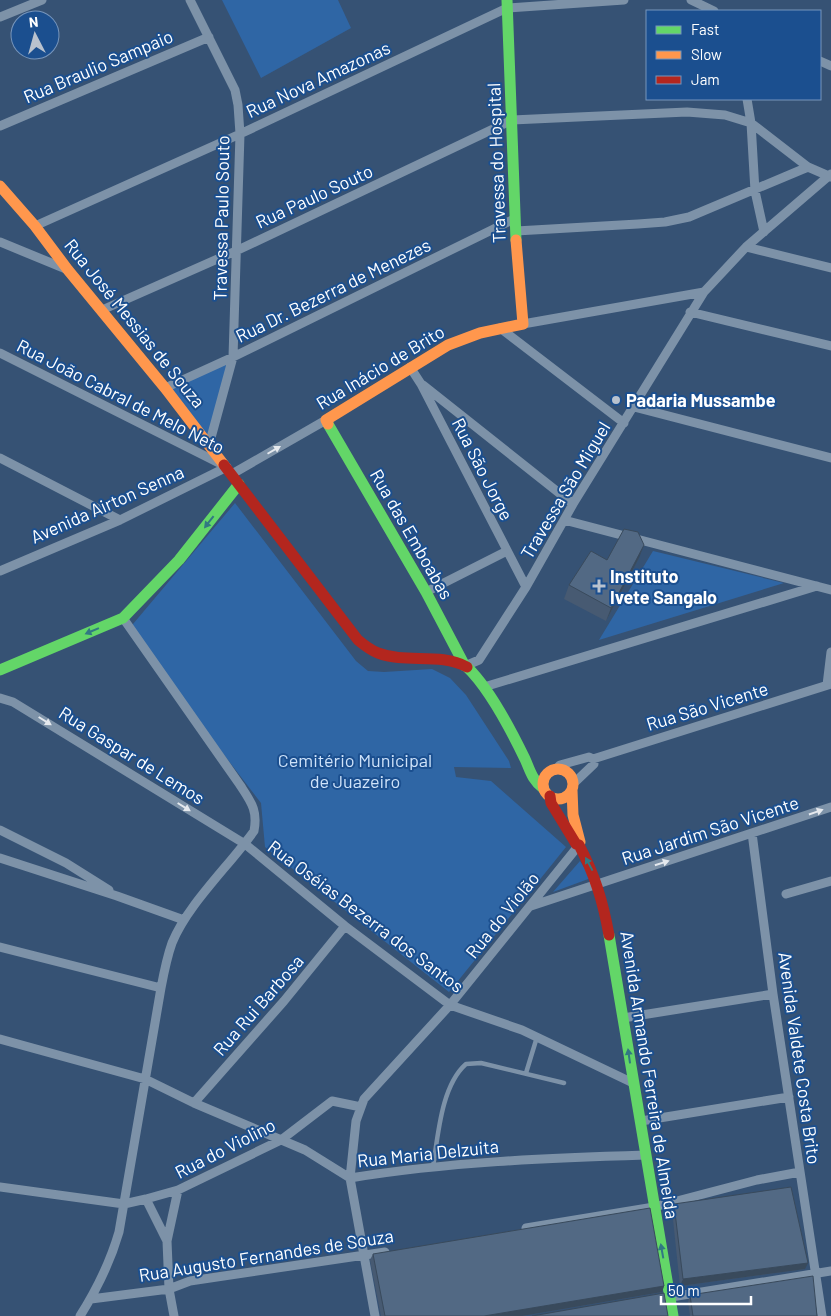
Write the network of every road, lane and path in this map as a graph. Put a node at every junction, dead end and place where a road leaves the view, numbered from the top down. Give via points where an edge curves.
1 (42, 0) edge
2 (190, 0) edge
3 (624, 0) edge
4 (691, 0) edge
5 (507, 4) edge
6 (712, 10) edge
7 (0, 17) edge
8 (209, 37) junction
9 (747, 100) edge
10 (512, 120) junction
11 (751, 123) junction
12 (0, 126) edge
13 (240, 134) junction
14 (808, 167) junction
15 (830, 176) edge
16 (0, 186) edge
17 (755, 191) junction
18 (515, 225) junction
19 (35, 226) junction
20 (764, 232) junction
21 (0, 242) edge
22 (746, 247) junction
23 (238, 250) junction
24 (831, 268) edge
25 (68, 270) junction
26 (704, 292) junction
27 (102, 310) junction
28 (690, 312) junction
29 (523, 324) junction
30 (500, 328) junction
31 (831, 346) edge
32 (0, 353) edge
33 (233, 357) junction
34 (410, 367) junction
35 (421, 384) junction
36 (165, 388) junction
37 (634, 407) junction
38 (326, 420) junction
39 (624, 423) junction
40 (209, 445) junction
41 (0, 458) edge
42 (831, 458) edge
43 (230, 471) junction
44 (239, 484) junction
45 (573, 504) junction
46 (120, 520) junction
47 (564, 520) junction
48 (507, 551) junction
49 (2, 568) edge
50 (817, 586) junction
51 (526, 587) junction
52 (831, 590) edge
53 (426, 592) junction
54 (123, 618) junction
55 (831, 652) edge
56 (465, 666) junction
57 (0, 670) edge
58 (829, 685) edge
59 (484, 687) junction
60 (0, 698) edge
61 (593, 759) junction
62 (526, 761) junction
63 (554, 770) junction
64 (572, 787) junction
65 (547, 792) junction
66 (831, 807) edge
67 (0, 830) edge
68 (752, 834) junction
69 (245, 844) junction
70 (579, 845) junction
71 (0, 858) edge
72 (831, 882) edge
73 (599, 884) junction
74 (786, 894) dead end
75 (117, 896) junction
76 (531, 906) junction
77 (184, 920) junction
78 (345, 926) junction
79 (0, 948) edge
80 (161, 988) junction
81 (773, 994) junction
82 (450, 1004) junction
83 (623, 1018) junction
84 (537, 1037) junction
85 (0, 1039) edge
86 (526, 1074) junction
87 (145, 1079) junction
88 (564, 1083) dead end
89 (633, 1083) junction
90 (789, 1097) junction
91 (194, 1103) junction
92 (361, 1107) junction
93 (641, 1121) junction
94 (281, 1140) junction
95 (646, 1155) junction
96 (433, 1167) junction
97 (800, 1172) junction
98 (350, 1178) junction
99 (0, 1186) edge
100 (178, 1190) junction
101 (146, 1199) junction
102 (124, 1204) junction
103 (654, 1207) junction
104 (519, 1230) edge
105 (168, 1242) junction
106 (393, 1251) edge
107 (364, 1256) junction
108 (831, 1271) edge
109 (816, 1274) junction
110 (170, 1289) junction
111 (670, 1297) junction
112 (91, 1299) junction
113 (651, 1300) edge
114 (80, 1316) edge
115 (174, 1316) edge
116 (375, 1316) edge
117 (673, 1316) edge
118 (822, 1316) edge

1 - 7 street
2 - 8 street, Travessa Paulo Souto
3 - 5 street, Rua Nova Amazonas
4 - 6 street
5 - 10 street, Travessa do Hospital
5 - 13 street, Rua Nova Amazonas
8 - 12 street, Rua Braulio Sampaio
8 - 13 street, Travessa Paulo Souto via 235,90
9 - 11 street
10 - 11 street via 687,112 725,115
10 - 18 street, Travessa do Hospital
10 - 23 street, Rua Paulo Souto
11 - 14 street
11 - 17 street
13 - 19 street, Rua Nova Amazonas
13 - 23 street, Travessa Paulo Souto
14 - 15 street
14 - 17 street
15 - 20 street, Travessa São Miguel
16 - 19 street, Rua José Messias de Souza
17 - 18 street via 689,217 665,222
17 - 20 street
18 - 29 street, Travessa do Hospital
18 - 33 street, Rua Dr. Bezerra de Menezes
19 - 25 street, Rua José Messias de Souza
20 - 22 street, Travessa São Miguel
21 - 25 street
22 - 24 street
22 - 26 street, Travessa São Miguel
23 - 27 street, Rua Paulo Souto
23 - 33 street, Travessa Paulo Souto
25 - 27 street, Rua José Messias de Souza
26 - 28 street, Travessa São Miguel
26 - 29 street, Rua Inácio de Brito
27 - 36 street, Rua José Messias de Souza
28 - 31 street
28 - 37 street, Travessa São Miguel
29 - 30 street, Rua Inácio de Brito
30 - 34 street, Rua Inácio de Brito via 448,344
30 - 39 street
32 - 43 street, Rua João Cabral de Melo Neto
33 - 36 street, Rua Dr. Bezerra de Menezes
33 - 40 street, Travessa Paulo Souto
34 - 35 street, Rua São Jorge
34 - 38 street, Rua Inácio de Brito
35 - 45 street
35 - 48 street, Rua São Jorge
36 - 40 street, Rua José Messias de Souza
37 - 39 street, Travessa São Miguel
37 - 42 street
43 -> 38 street, Rua Inácio de Brito
38 - 53 street, Rua das Emboabas
39 - 45 street, Travessa São Miguel
40 - 43 street, Rua José Messias de Souza
41 - 46 street
43 - 44 street, Rua José Messias de Souza
43 - 46 street, Avenida Airton Senna
44 -> 54 street via 179,560
44 - 56 street, Rua José Messias de Souza via 358,640 377,653 442,660
45 - 47 street, Travessa São Miguel
46 - 49 street, Avenida Airton Senna
47 - 50 street
47 - 51 street, Travessa São Miguel
48 - 51 street, Rua São Jorge
48 - 53 street
50 - 52 street
50 - 59 street
51 - 56 street, Travessa São Miguel via 480,660
53 - 56 street, Rua das Emboabas
54 -> 57 street
54 - 69 street via 254,807 254,831
55 - 58 street
56 - 59 street, Rua das Emboabas
58 - 61 street, Rua São Vicente
59 - 62 street, Rua das Emboabas
60 -> 69 street, Rua Gaspar de Lemos via 13,702
61 - 63 street, Rua São Vicente via 589,757 560,765
61 - 64 street via 594,764
62 - 63 street
62 - 65 street via 538,784
63 - 64 street via 570,774
63 - 65 street via 544,778
64 - 65 street via 560,799
64 - 70 street
65 - 70 street
68 -> 66 street, Rua Jardim São Vicente
67 - 75 street via 66,863
73 -> 68 street, Rua Jardim São Vicente
68 - 81 street, Avenida Valdete Costa Brito
69 - 77 street
69 - 78 street, Rua Oséias Bezerra dos Santos
73 -> 70 street, Avenida Armando Ferreira de Almeida
70 - 76 street, Rua do Violão
71 - 75 street
72 - 74 street
73 - 76 street, Rua Jardim São Vicente
73 - 83 street, Avenida Armando Ferreira de Almeida
75 - 77 street
76 - 82 street, Rua do Violão
77 - 80 street via 172,943
78 - 82 street, Rua Oséias Bezerra dos Santos
78 - 91 street, Rua Rui Barbosa
79 - 80 street
80 - 87 street
81 - 83 street
81 - 90 street, Avenida Valdete Costa Brito
82 - 84 street, Rua Oséias Bezerra dos Santos
82 - 92 street, Rua do Violão via 364,1099
89 -> 83 street, Avenida Armando Ferreira de Almeida
84 - 86 lane
84 - 89 street, Rua Oséias Bezerra dos Santos
85 - 87 street, Rua Maria Delzuita
86 - 88 lane
86 - 96 lane via 481,1063 468,1063 462,1067 444,1103
87 - 91 street, Rua Maria Delzuita
87 - 102 street
89 - 93 street, Avenida Armando Ferreira de Almeida
90 - 93 street
90 - 97 street, Avenida Valdete Costa Brito
91 - 94 street, Rua Maria Delzuita
92 - 94 street, Rua do Violino via 332,1101
92 - 98 street via 356,1120
93 - 95 street, Avenida Armando Ferreira de Almeida
94 - 98 street, Rua Maria Delzuita via 305,1150
94 - 100 street, Rua do Violino
95 - 96 street, Rua Maria Delzuita
95 - 103 street, Avenida Armando Ferreira de Almeida
96 - 98 street, Rua Maria Delzuita
97 - 103 street
97 - 109 street, Avenida Valdete Costa Brito
98 - 107 street
99 - 102 street
100 - 101 street, Rua do Violino
100 - 105 street
101 - 102 street, Rua do Violino
101 - 105 street
102 - 112 street via 114,1250
103 - 104 street
111 -> 103 street, Avenida Armando Ferreira de Almeida
105 - 110 street
106 - 107 street, Rua Augusto Fernandes de Souza
107 - 110 street, Rua Augusto Fernandes de Souza via 190,1280
107 - 116 street
108 - 109 street
109 - 111 street
109 - 118 street, Avenida Valdete Costa Brito
110 - 112 street, Rua Augusto Fernandes de Souza
110 - 115 street
111 - 113 street
111 - 117 street, Avenida Armando Ferreira de Almeida
112 - 114 street

